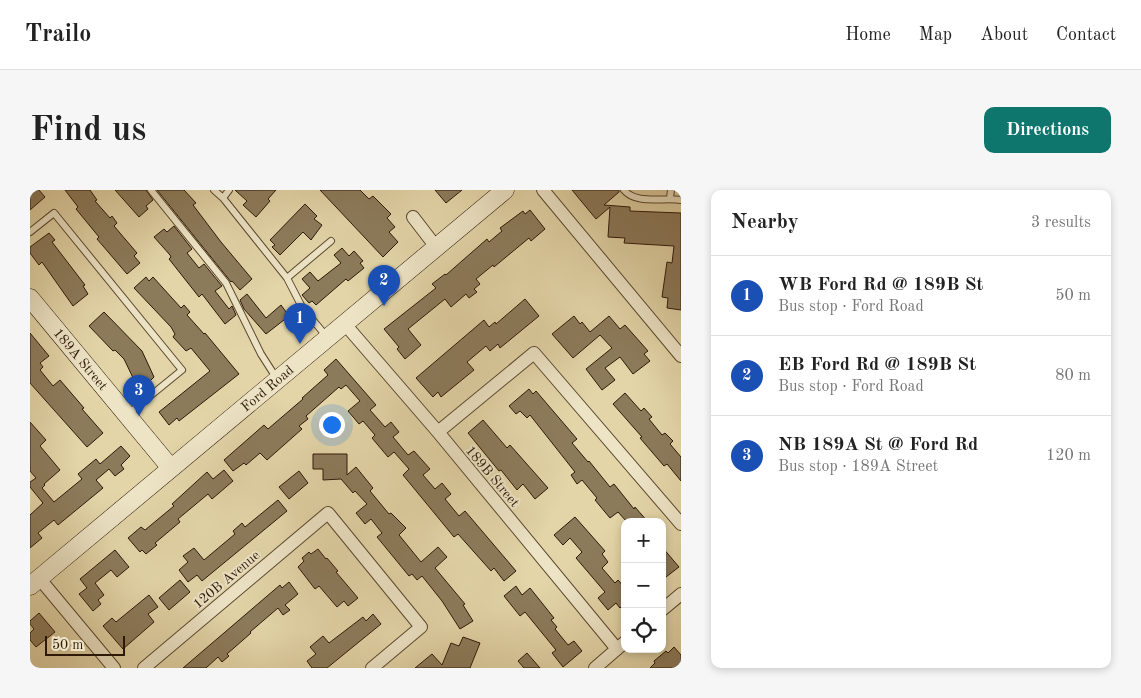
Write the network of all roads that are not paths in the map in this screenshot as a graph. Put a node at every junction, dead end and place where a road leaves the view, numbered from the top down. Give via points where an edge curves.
1 (151, 190) edge
2 (214, 190) edge
3 (229, 190) edge
4 (543, 190) edge
5 (624, 190) edge
6 (671, 190) edge
7 (496, 195) edge
8 (223, 198) junction
9 (670, 198) junction
10 (681, 200) edge
11 (413, 217) dead end
12 (30, 232) edge
13 (331, 241) dead end
14 (436, 247) junction
15 (287, 278) junction
16 (32, 303) edge
17 (344, 323) junction
18 (327, 337) junction
19 (681, 356) edge
20 (278, 380) junction
21 (127, 414) junction
22 (438, 432) junction
23 (170, 467) junction
24 (681, 524) edge
25 (35, 582) edge
26 (681, 594) edge
27 (664, 608) edge
28 (621, 646) edge
29 (114, 668) edge
30 (144, 668) edge
31 (372, 668) edge
32 (595, 668) edge

1 - 20 lane via 226,283 261,354
2 - 8 lane
3 - 8 lane
4 - 19 street
5 - 9 lane via 639,199
6 - 9 lane
7 - 14 main road, Ford Road
8 - 15 lane
9 - 10 lane
11 - 14 street
12 - 21 lane via 54,213 182,370
13 - 15 lane
14 - 17 main road, Ford Road
15 - 18 lane via 302,308
16 - 21 main road, 189A Street
17 - 18 main road, Ford Road
17 - 22 street, 189B Street
18 - 20 main road, Ford Road
20 - 23 main road, Ford Road
21 - 23 main road, 189A Street
22 - 24 street via 534,354
22 - 28 street, 189B Street
23 - 25 main road, Ford Road
25 - 29 street
26 - 27 street
28 - 32 street
30 - 31 street, 120B Avenue via 328,513 422,627

